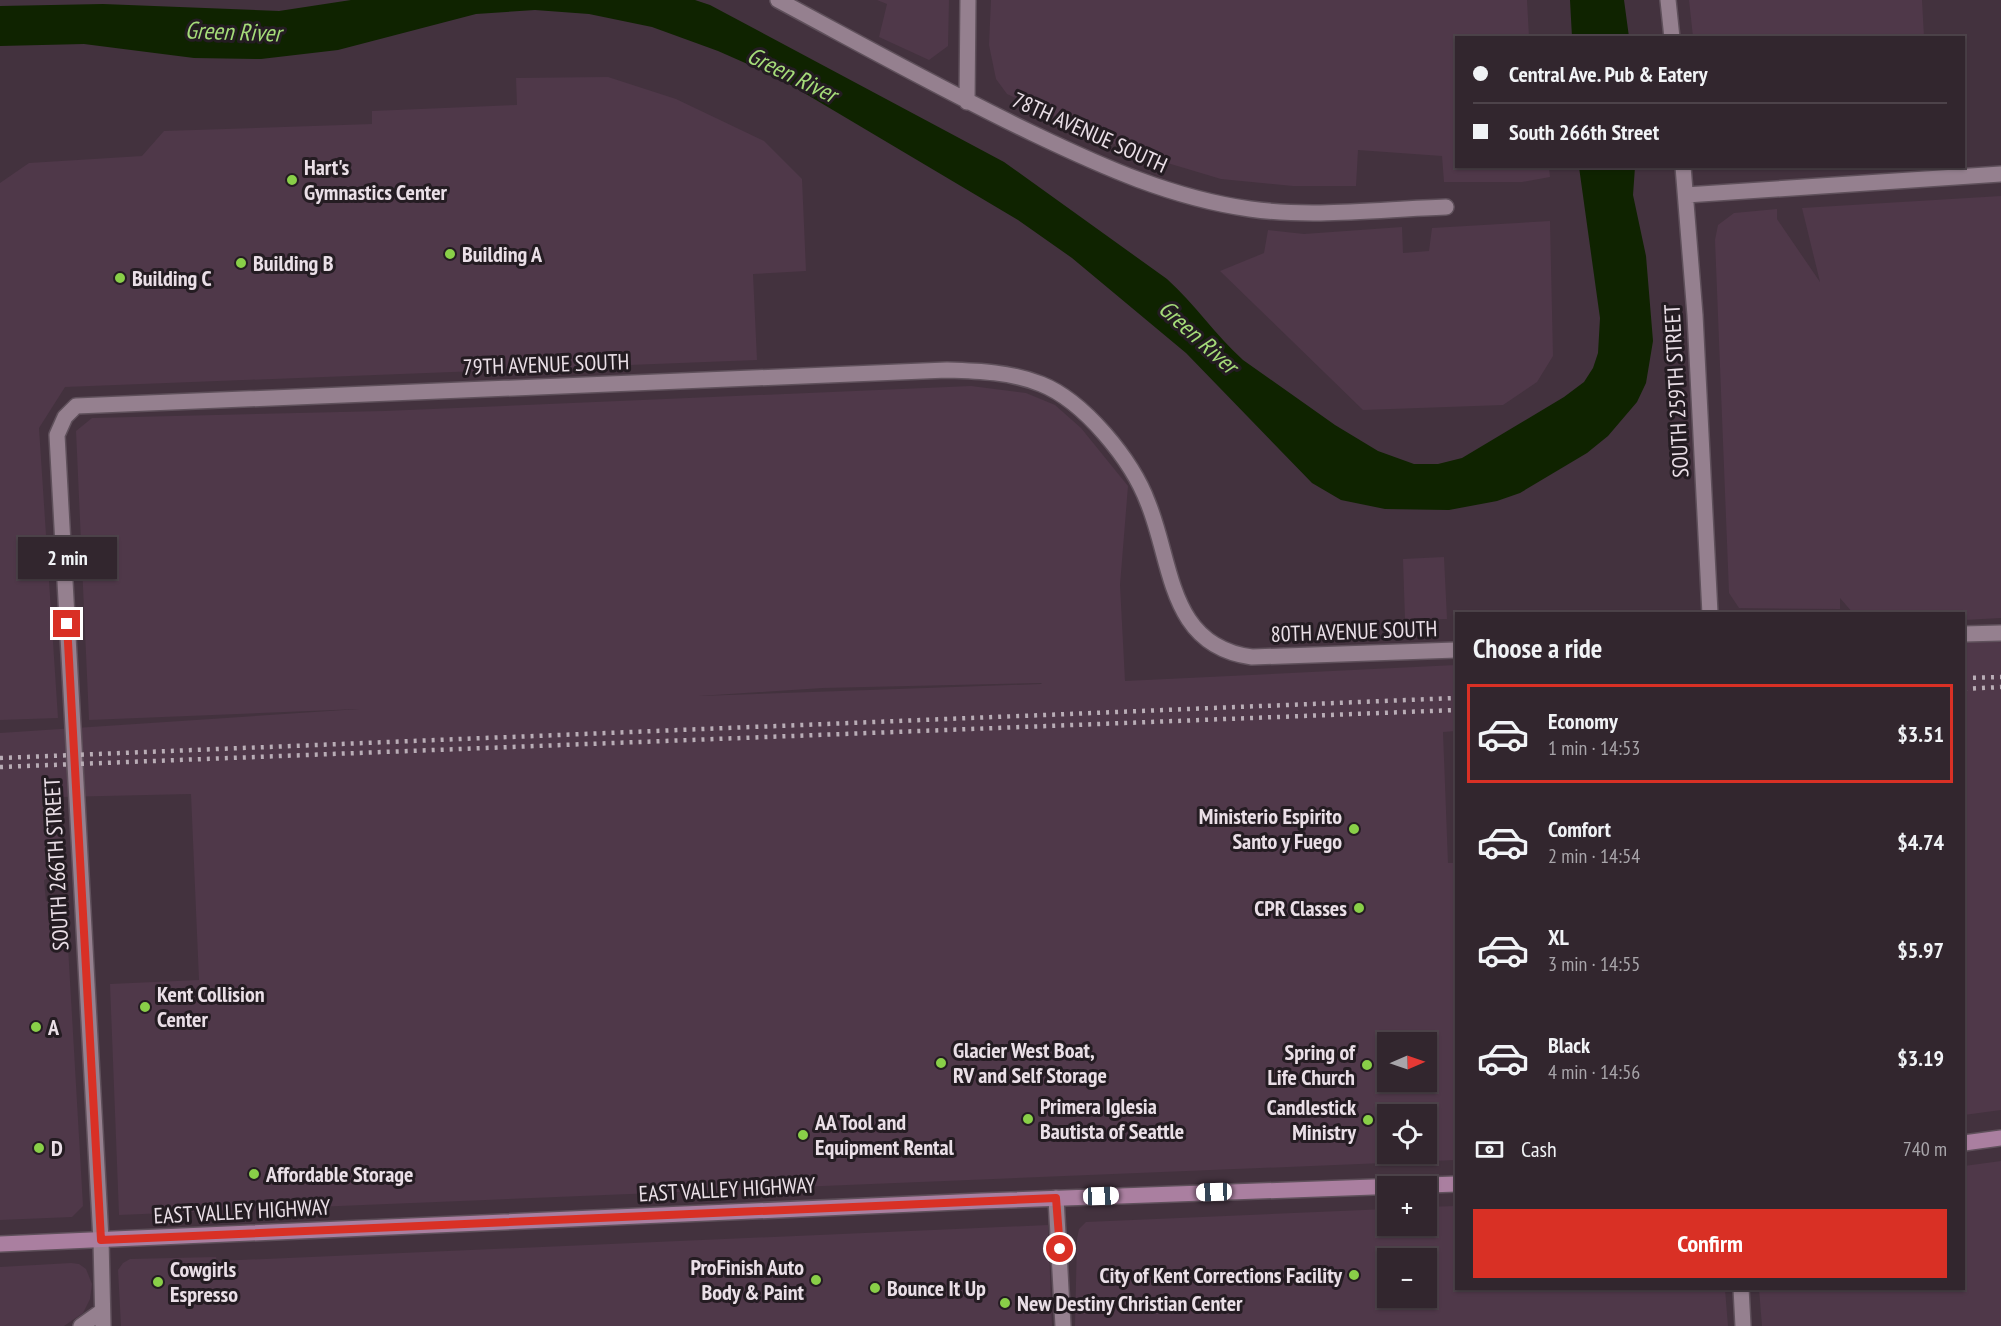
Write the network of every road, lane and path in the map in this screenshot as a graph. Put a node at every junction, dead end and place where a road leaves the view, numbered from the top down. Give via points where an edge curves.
1 (778, 0) edge
2 (968, 0) edge
3 (1668, 0) edge
4 (1672, 36) edge
5 (967, 102) junction
6 (1683, 168) edge
7 (2001, 174) edge
8 (1686, 195) junction
9 (1446, 207) dead end
10 (76, 406) joint
11 (1710, 612) edge
12 (2001, 633) edge
13 (1965, 634) edge
14 (1455, 650) edge
15 (1252, 657) joint
16 (2001, 1138) edge
17 (1965, 1143) edge
18 (1455, 1184) edge
19 (1056, 1198) junction
20 (101, 1240) junction
21 (0, 1244) edge
22 (1741, 1290) edge
23 (103, 1319) edge
24 (81, 1326) edge
25 (1063, 1326) edge
26 (1743, 1326) edge

1 - 5 street, 78TH AVENUE SOUTH
2 - 5 street
3 - 4 street
5 - 9 street, 78TH AVENUE SOUTH via 1130,178 1226,205 1280,211
6 - 8 street, SOUTH 259TH STREET
7 - 8 street
8 - 11 street, SOUTH 259TH STREET
10 - 15 street, 79TH AVENUE SOUTH via 946,370 1017,376 1043,384 1075,404 1098,429 1140,483 1150,506 1168,578 1186,617 1210,642 1239,656
10 - 20 street, SOUTH 266TH STREET via 65,417 57,435
12 - 13 street
14 - 15 street, 80TH AVENUE SOUTH
16 - 17 main road
18 - 19 main road, EAST VALLEY HIGHWAY
19 - 20 main road, EAST VALLEY HIGHWAY
19 - 25 street
20 - 21 main road, EAST VALLEY HIGHWAY
20 - 23 street, SOUTH 266TH STREET
22 - 26 street
23 - 24 street

